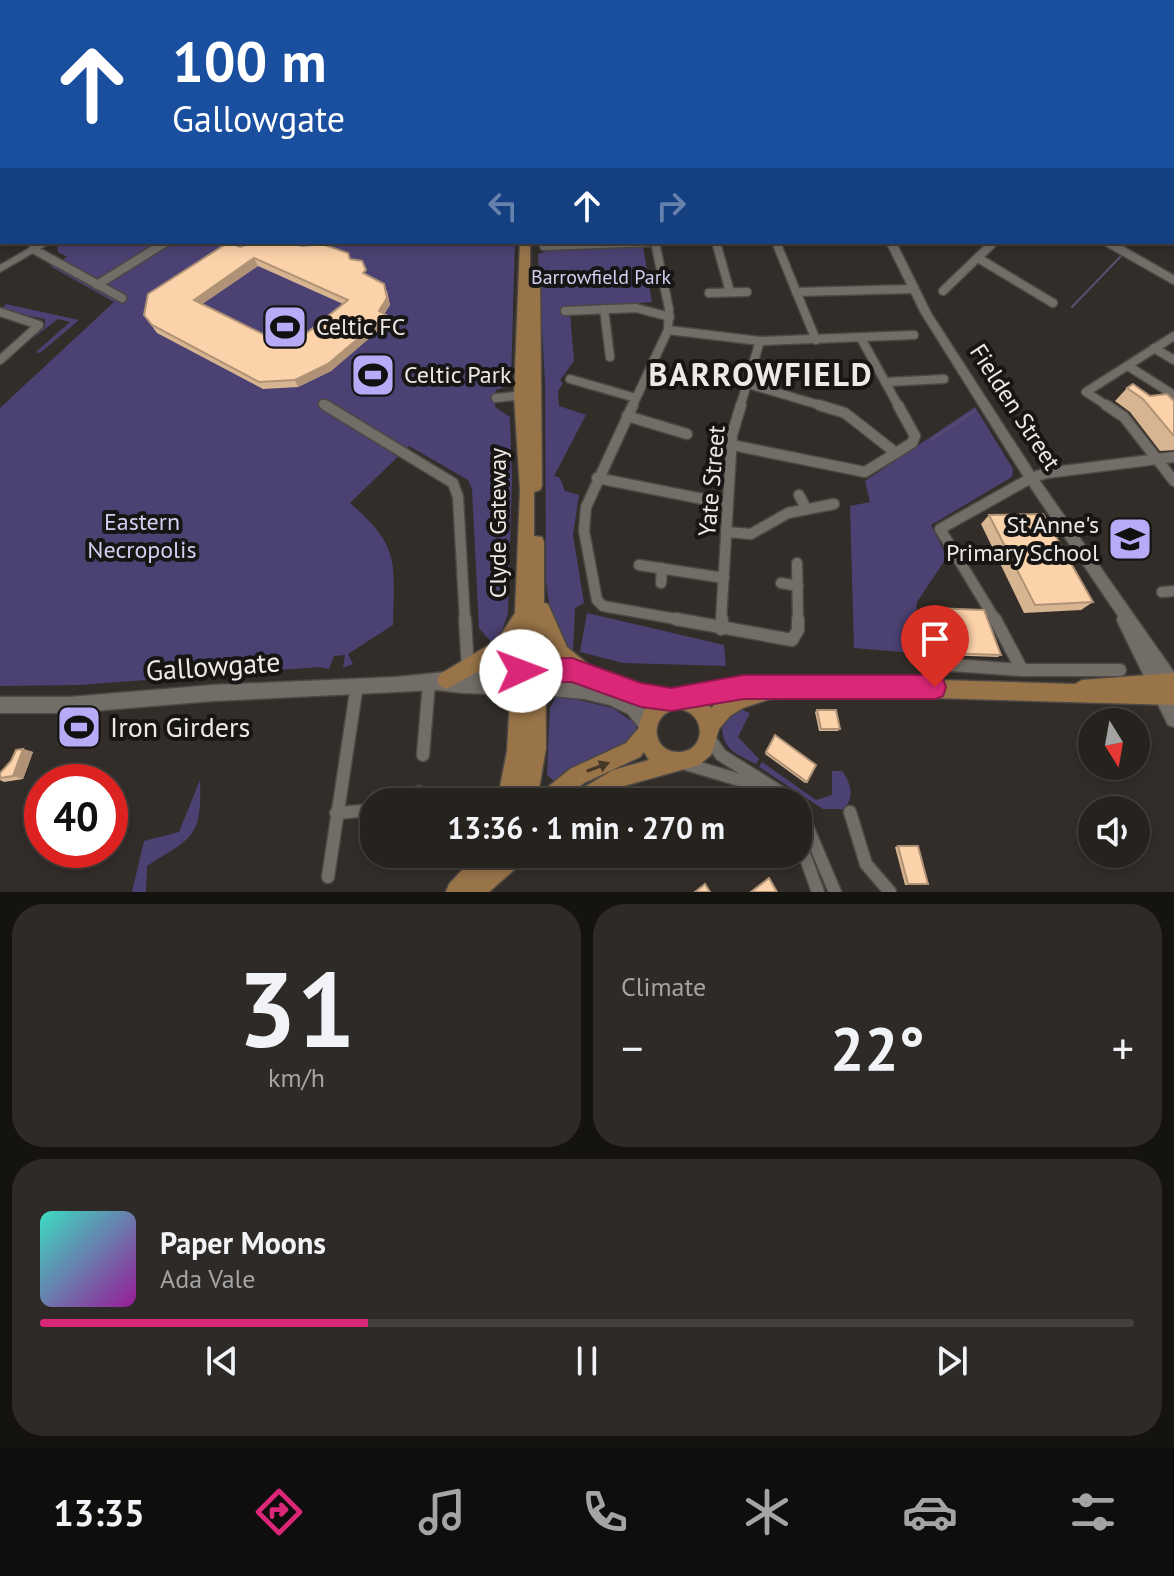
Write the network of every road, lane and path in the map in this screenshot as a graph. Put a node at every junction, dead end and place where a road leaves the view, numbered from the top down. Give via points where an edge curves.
1 (43, 244) edge
2 (163, 244) edge
3 (525, 244) edge
4 (539, 244) edge
5 (654, 244) edge
6 (717, 244) edge
7 (777, 244) edge
8 (892, 244) edge
9 (992, 244) edge
10 (1111, 244) edge
11 (33, 249) junction
12 (978, 258) junction
13 (0, 269) edge
14 (1174, 280) edge
15 (97, 285) junction
16 (912, 289) junction
17 (943, 291) dead end
18 (730, 292) junction
19 (747, 292) dead end
20 (796, 292) junction
21 (709, 293) dead end
22 (122, 298) dead end
23 (1053, 303) dead end
24 (604, 309) junction
25 (565, 311) dead end
26 (0, 312) edge
27 (670, 317) junction
28 (668, 330) junction
29 (914, 335) dead end
30 (896, 336) junction
31 (1174, 336) edge
32 (621, 340) dead end
33 (816, 340) junction
34 (862, 340) junction
35 (608, 341) junction
36 (760, 341) junction
37 (901, 345) dead end
38 (1154, 348) junction
39 (610, 357) dead end
40 (0, 360) edge
41 (1174, 360) edge
42 (1128, 366) junction
43 (570, 379) dead end
44 (944, 379) dead end
45 (926, 380) junction
46 (887, 382) junction
47 (748, 384) junction
48 (596, 386) junction
49 (932, 390) dead end
50 (529, 395) junction
51 (1174, 395) edge
52 (496, 398) dead end
53 (590, 398) dead end
54 (636, 398) junction
55 (323, 404) dead end
56 (627, 416) junction
57 (687, 434) dead end
58 (732, 445) junction
59 (896, 453) junction
60 (1174, 457) edge
61 (1156, 458) junction
62 (597, 478) junction
63 (1031, 478) junction
64 (1174, 481) edge
65 (799, 495) dead end
66 (728, 504) junction
67 (834, 504) dead end
68 (806, 508) junction
69 (726, 532) junction
70 (797, 563) dead end
71 (639, 565) dead end
72 (662, 568) junction
73 (724, 578) junction
74 (661, 583) dead end
75 (781, 583) dead end
76 (798, 586) junction
77 (536, 590) junction
78 (1110, 592) junction
79 (524, 612) junction
80 (721, 629) junction
81 (937, 664) dead end
82 (468, 669) junction
83 (1022, 670) junction
84 (1120, 670) dead end
85 (587, 674) junction
86 (529, 678) junction
87 (438, 681) junction
88 (1169, 684) edge
89 (357, 685) junction
90 (773, 690) junction
91 (674, 699) junction
92 (0, 705) edge
93 (1174, 719) edge
94 (648, 728) junction
95 (709, 735) junction
96 (423, 755) dead end
97 (678, 763) junction
98 (510, 788) edge
99 (529, 788) edge
100 (562, 788) edge
101 (602, 788) edge
102 (753, 788) edge
103 (773, 788) edge
104 (360, 811) edge
105 (850, 812) dead end
106 (336, 813) junction
107 (812, 838) edge
108 (497, 868) edge
109 (809, 868) edge
110 (328, 877) dead end
111 (478, 881) edge
112 (457, 892) edge
113 (818, 892) edge
114 (835, 892) edge
115 (890, 892) edge

1 - 11 street
2 - 15 street
3 - 50 main road, Clyde Gateway
4 - 50 main road, Clyde Gateway
5 - 27 street
6 - 18 street
7 - 20 street
8 - 16 street, Fielden Street
9 - 12 street
10 - 14 street
11 - 13 street
11 - 15 street
12 - 17 street
12 - 23 street
15 - 22 street
16 - 20 street
16 - 63 street, Fielden Street
18 - 19 street
18 - 21 street
20 - 33 street
24 - 25 street
24 - 27 street via 636,308
24 - 35 street
26 - 40 street via 39,325
27 - 28 street
28 - 36 street
28 - 54 street
29 - 30 street
30 - 34 street
30 - 37 street
31 - 38 street
32 - 35 street
33 - 34 street
33 - 36 street
34 - 46 street
35 - 39 street
36 - 47 street, Yate Street
38 - 41 street
38 - 42 street
42 - 51 street
42 - 61 street via 1086,392 1124,417
43 - 48 street
44 - 45 street
45 - 46 street
45 - 49 street
46 - 59 street via 915,436
47 - 58 street, Yate Street
47 - 59 street via 845,413
48 - 53 street
48 - 54 street
50 - 52 street
50 - 77 main road, Clyde Gateway
50 - 79 main road, Clyde Gateway
54 - 56 street
55 - 82 street via 453,483
56 - 57 street
56 - 62 street
58 - 59 street via 865,472
58 - 66 street, Yate Street
60 - 61 street
61 - 63 street via 1061,469
61 - 64 street
62 - 66 street
62 - 80 street via 584,531 597,600 603,606
63 - 78 street, Fielden Street
63 - 83 street via 940,529
65 - 68 street
66 - 69 street, Yate Street
67 - 68 street
68 - 69 street via 751,534
69 - 73 street, Yate Street
70 - 76 street
71 - 72 street
72 - 73 street
72 - 74 street
73 - 80 street, Yate Street
75 - 76 street
76 - 80 street via 795,638
77 - 85 main road via 557,647
77 - 86 main road, Clyde Gateway
78 - 88 street, Fielden Street
78 - 88 street, Fielden Street via 1149,643
79 - 82 main road via 498,652
79 - 86 main road, Clyde Gateway
81 - 83 street
82 - 87 main road
83 - 84 street
85 - 86 street, Gallowgate
85 - 91 street, Gallowgate via 641,695
86 - 87 street, Gallowgate via 474,688
86 - 94 street, Gallowgate via 620,703 640,713
86 - 98 main road, Clyde Gateway
86 - 99 main road, Clyde Gateway via 536,748
87 - 89 street, Gallowgate
87 - 96 street
88 - 90 main road, Gallowgate via 1108,696 1073,690
88 - 93 street
89 - 92 street, Gallowgate
89 - 106 street
90 - 91 main road, Gallowgate via 744,687
90 - 95 main road, Gallowgate via 731,703 716,716
91 - 94 main road via 657,706
91 - 95 main road via 696,707
94 - 97 main road via 655,750
100 -> 94 main road via 633,750
95 - 97 main road via 701,755
95 - 103 street via 721,755
97 - 101 main road via 620,777
97 - 102 street
104 - 106 street
105 - 115 street via 866,864
106 - 110 street
107 - 114 street
108 - 111 main road
109 - 113 street
111 - 112 main road

